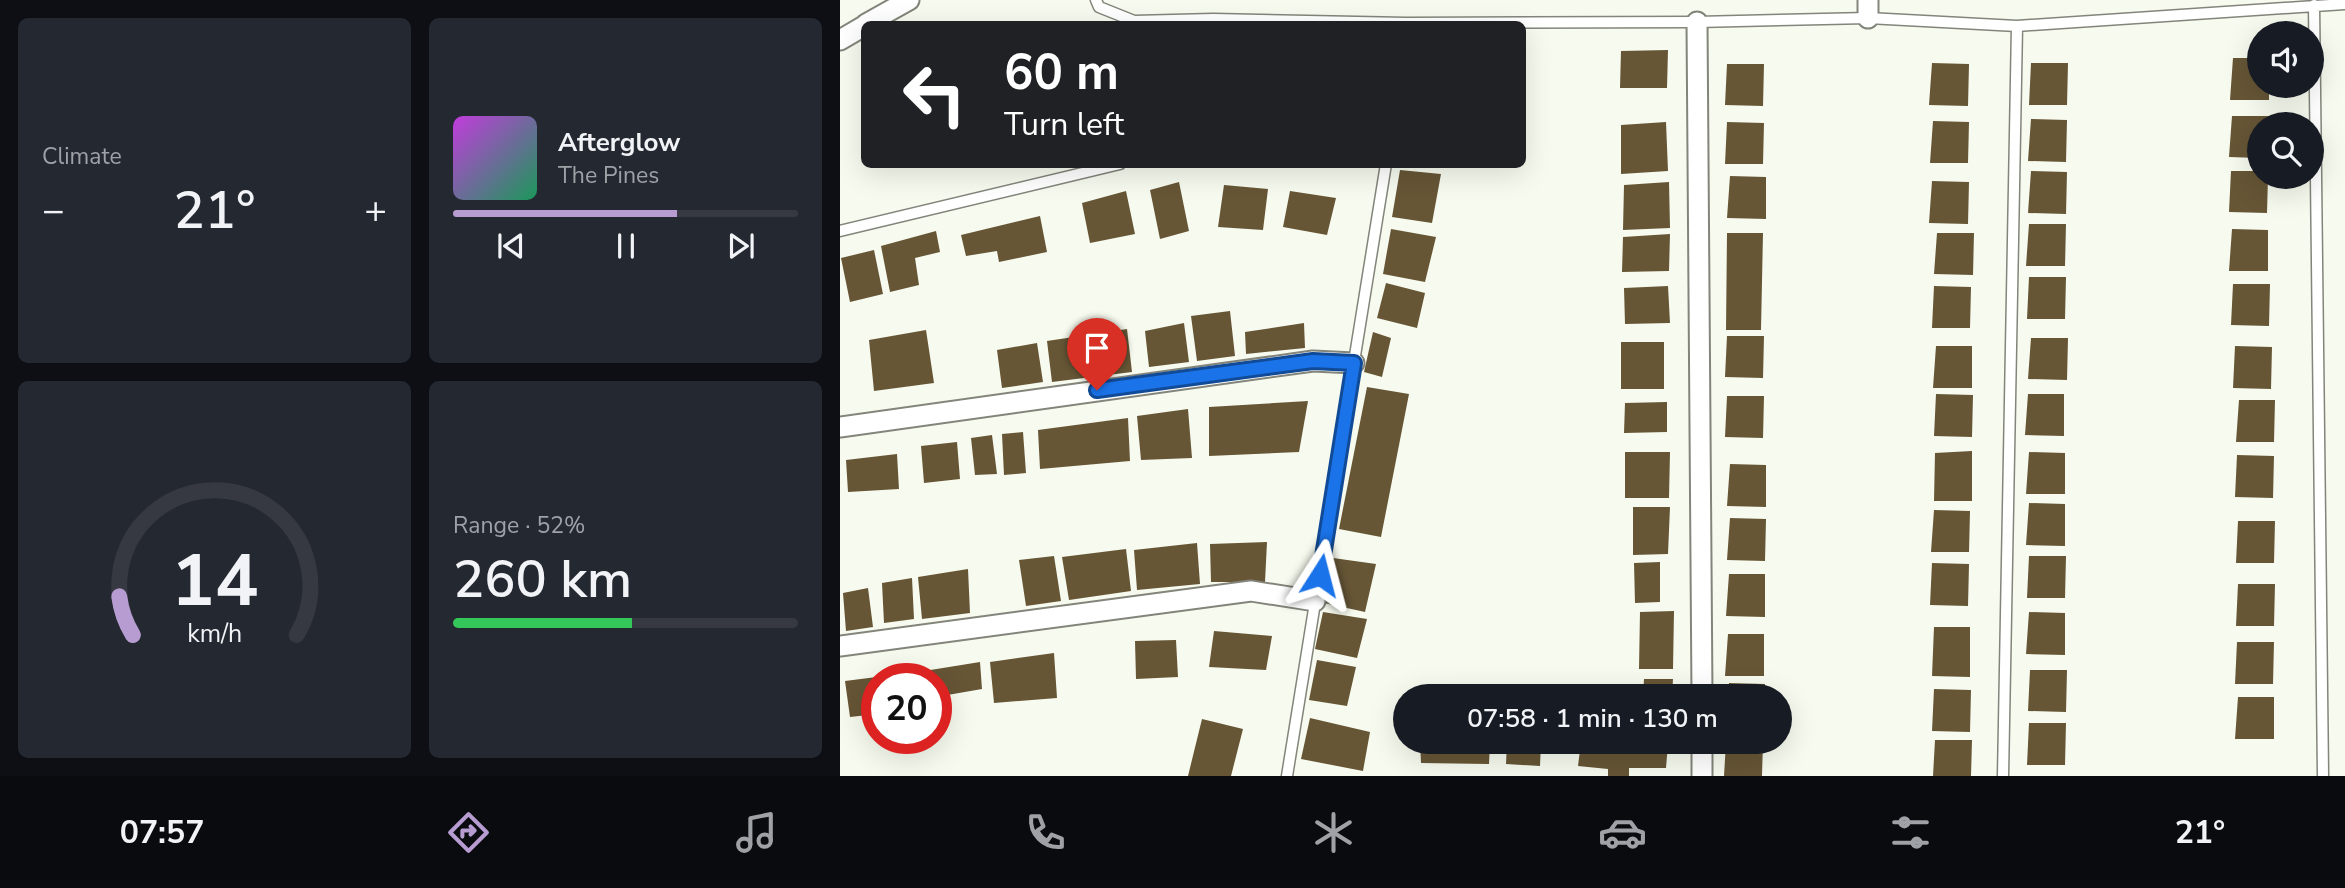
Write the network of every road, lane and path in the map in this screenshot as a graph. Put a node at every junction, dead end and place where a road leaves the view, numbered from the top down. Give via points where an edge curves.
1 (909, 0) edge
2 (1096, 0) edge
3 (2345, 4) edge
4 (2315, 5) junction
5 (1868, 9) edge
6 (872, 21) edge
7 (1134, 21) edge
8 (1134, 21) edge
9 (1290, 21) edge
10 (1697, 22) junction
11 (1526, 23) edge
12 (2017, 26) junction
13 (861, 27) edge
14 (840, 40) edge
15 (1103, 168) edge
16 (1385, 168) edge
17 (840, 230) edge
18 (1354, 363) junction
19 (840, 427) edge
20 (1315, 601) junction
21 (840, 646) edge
22 (1702, 684) edge
23 (1702, 754) edge
24 (2323, 775) edge
25 (1287, 776) edge
26 (1702, 776) edge
27 (2003, 776) edge

1 - 6 street
2 - 7 lane via 1099,7
3 - 4 lane
4 - 12 lane
4 - 24 lane
5 - 10 lane
5 - 12 lane
8 - 9 lane
10 - 11 lane
10 - 22 street
12 - 27 lane
13 - 14 street
15 - 17 lane
16 - 18 lane
18 - 19 street via 1313,361
18 - 20 lane
20 - 21 street via 1251,591
20 - 25 lane
23 - 26 street

